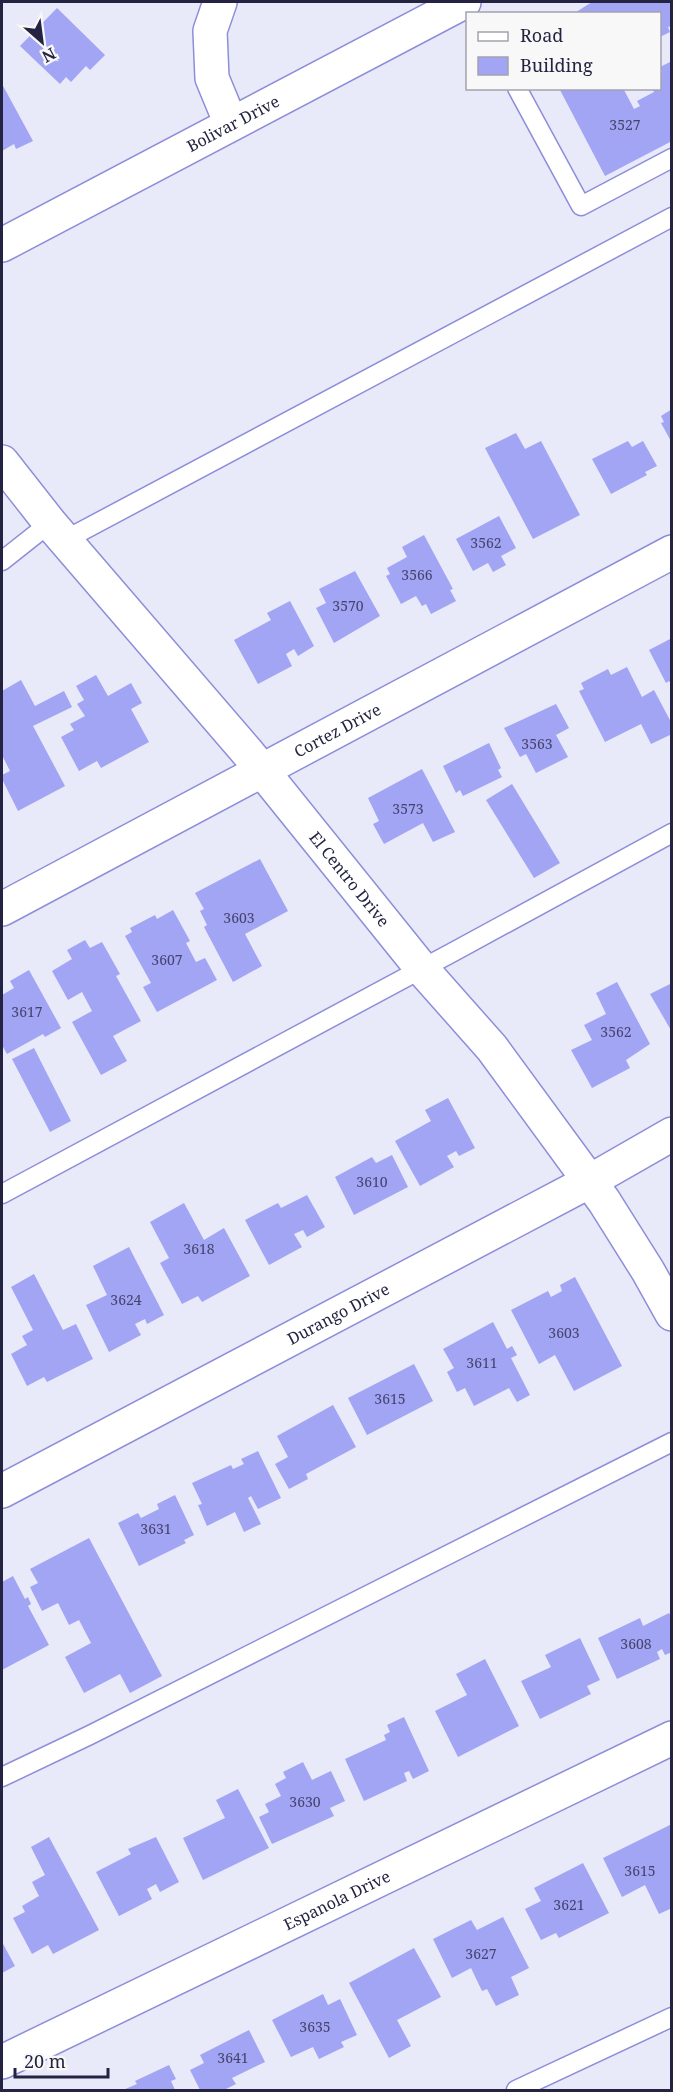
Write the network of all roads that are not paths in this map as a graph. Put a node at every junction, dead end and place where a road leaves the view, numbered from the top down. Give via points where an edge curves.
1 (220, 2) edge
2 (464, 2) edge
3 (518, 90) edge
4 (231, 124) junction
5 (672, 158) edge
6 (672, 217) edge
7 (2, 245) edge
8 (2, 462) edge
9 (57, 531) junction
10 (672, 552) edge
11 (2, 561) edge
12 (261, 770) junction
13 (672, 833) edge
14 (2, 909) edge
15 (422, 969) junction
16 (672, 1134) edge
17 (590, 1181) junction
18 (2, 1194) edge
19 (672, 1314) edge
20 (672, 1442) edge
21 (2, 1491) edge
22 (672, 1738) edge
23 (2, 1777) edge
24 (672, 2017) edge
25 (2, 2062) edge
26 (516, 2091) edge

1 - 4 street via 210,31 212,78
2 - 4 street, Bolivar Drive
3 - 5 lane via 581,206
4 - 7 street, Bolivar Drive
6 - 9 lane
8 - 9 street, El Centro Drive
9 - 11 lane
9 - 12 street, El Centro Drive
10 - 12 street, Cortez Drive
12 - 14 street, Cortez Drive
12 - 15 street, El Centro Drive
13 - 15 lane
15 - 17 street, El Centro Drive via 492,1048
15 - 18 lane
16 - 17 street, Durango Drive
17 - 19 street, El Centro Drive
17 - 21 street, Durango Drive
20 - 23 lane
22 - 25 street, Espanola Drive
24 - 26 lane

